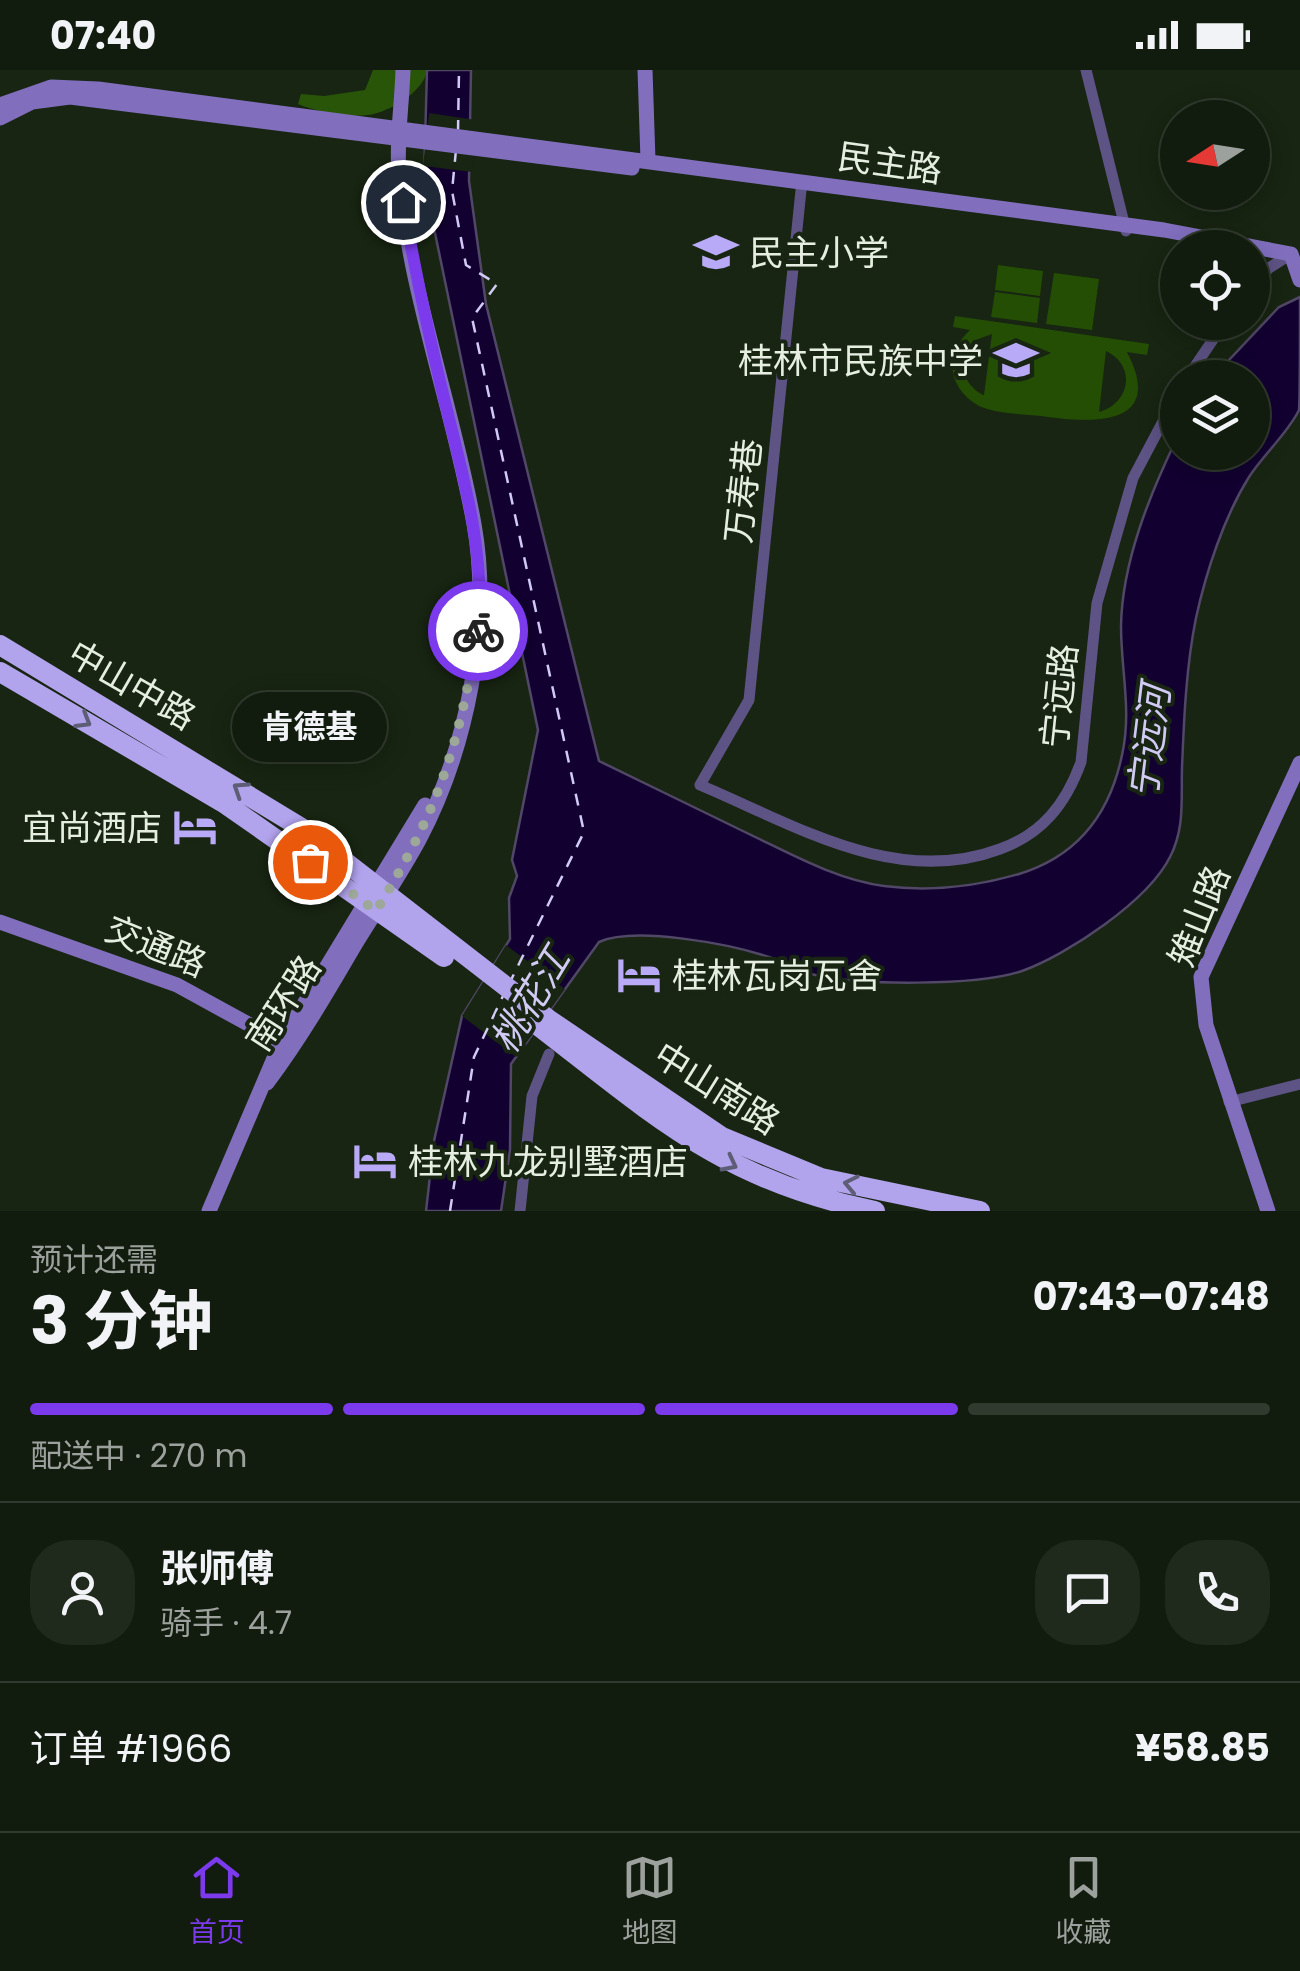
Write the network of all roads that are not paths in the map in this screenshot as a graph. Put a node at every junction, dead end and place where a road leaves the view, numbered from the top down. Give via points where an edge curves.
1 (404, 70) edge
2 (645, 70) edge
3 (1086, 70) edge
4 (0, 105) edge
5 (0, 118) edge
6 (400, 132) junction
7 (480, 142) junction
8 (648, 160) junction
9 (801, 190) junction
10 (1126, 228) junction
11 (1160, 234) edge
12 (1270, 251) edge
13 (1296, 252) edge
14 (1270, 267) edge
15 (1300, 280) edge
16 (1160, 427) edge
17 (0, 645) edge
18 (0, 672) edge
19 (1300, 763) edge
20 (700, 785) joint
21 (375, 900) junction
22 (0, 922) edge
23 (544, 1024) junction
24 (282, 1042) junction
25 (549, 1054) dead end
26 (267, 1084) junction
27 (1300, 1084) edge
28 (1229, 1102) junction
29 (209, 1211) edge
30 (520, 1211) edge
31 (875, 1211) edge
32 (980, 1211) edge
33 (1268, 1211) edge

1 - 6 street, 南环路
2 - 8 street
3 - 10 street
4 - 6 street via 29,92 71,87
5 - 6 street via 32,102 70,97
6 - 7 street
6 - 21 street, 南环路 via 399,173 418,289 474,525 480,583 469,684 428,798
7 - 8 street, 民主路
7 - 9 street, 民主路
8 - 10 street, 民主路
9 - 10 street, 民主路
9 - 20 street, 万寿巷 via 750,700
10 - 11 street, 民主路
10 - 13 street, 民主路
12 - 13 street
13 - 14 street
13 - 15 street
16 - 20 street, 宁远路 via 1133,478 1097,603 1081,762 1048,821 1014,844 967,860 913,863 838,844
21 -> 17 highway, 中山中路 via 284,817
18 -> 21 highway, 中山中路
19 - 28 street, 雉山路 via 1201,978 1200,1001
21 - 23 highway
21 - 24 street, 南环路
21 - 26 street, 南环路
22 - 24 street, 交通路 via 177,985
23 -> 31 highway, 中山南路 via 606,1082 702,1150 817,1199
32 -> 23 highway, 中山南路 via 821,1178 756,1154
24 - 26 street, 南环路
25 - 30 street via 532,1096
26 - 29 street, 南环路
27 - 28 street
28 - 33 street, 雉山路

